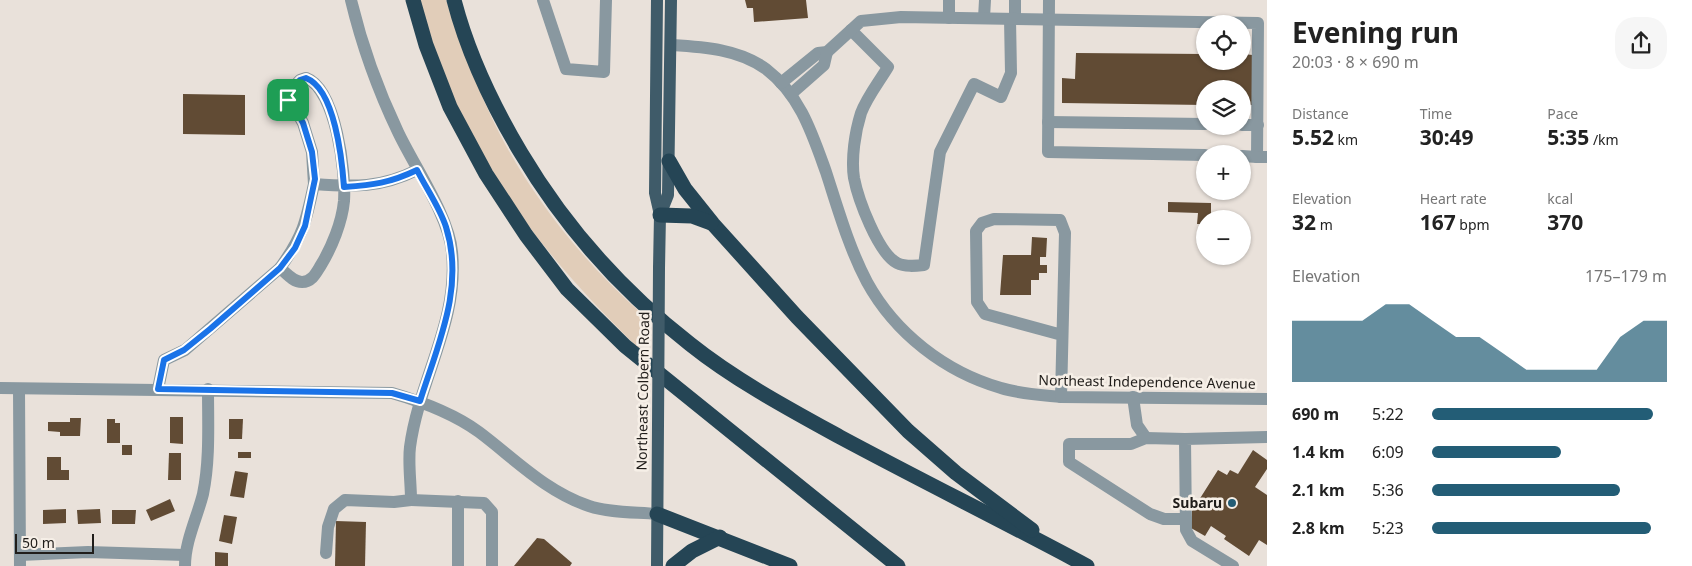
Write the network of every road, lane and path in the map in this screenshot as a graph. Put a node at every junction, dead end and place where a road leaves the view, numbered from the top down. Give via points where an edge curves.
1 (351, 0) edge
2 (413, 0) edge
3 (454, 0) edge
4 (543, 0) edge
5 (606, 0) edge
6 (656, 0) edge
7 (671, 0) edge
8 (949, 0) edge
9 (985, 0) edge
10 (1015, 0) edge
11 (1049, 0) edge
12 (949, 18) junction
13 (984, 18) junction
14 (1012, 19) junction
15 (1048, 19) junction
16 (851, 30) junction
17 (671, 45) junction
18 (827, 52) junction
19 (781, 83) junction
20 (791, 94) junction
21 (1048, 122) junction
22 (1196, 124) edge
23 (1251, 125) edge
24 (1258, 125) junction
25 (1196, 156) edge
26 (1262, 157) edge
27 (669, 161) junction
28 (417, 170) junction
29 (314, 184) junction
30 (344, 187) junction
31 (660, 216) junction
32 (712, 224) junction
33 (280, 268) junction
34 (1062, 335) junction
35 (0, 388) edge
36 (19, 389) junction
37 (158, 389) junction
38 (208, 389) junction
39 (1061, 396) junction
40 (1133, 397) junction
41 (1267, 399) edge
42 (420, 401) junction
43 (1267, 437) edge
44 (1146, 438) junction
45 (1185, 439) junction
46 (412, 500) junction
47 (458, 501) junction
48 (657, 514) junction
49 (1186, 518) junction
50 (720, 537) junction
51 (326, 553) dead end
52 (185, 560) edge
53 (20, 561) edge
54 (458, 566) edge
55 (492, 566) edge
56 (658, 566) edge
57 (674, 566) edge
58 (790, 566) edge
59 (898, 566) edge
60 (1088, 566) edge
61 (1233, 566) edge

1 - 28 street via 381,93
2 - 59 highway via 450,108 486,174 526,235 568,289 625,346
3 - 60 highway via 479,73 533,173 566,222 655,316 692,346 806,418
4 - 5 street via 566,69 604,72
6 - 31 main road, Northeast Colbern Road via 655,193
7 - 17 main road, Northeast Colbern Road
8 - 12 street
9 - 13 street
10 - 14 street
11 - 15 street
12 - 13 street
12 - 16 street via 876,18 862,21
13 - 14 street
14 - 15 street
14 - 16 street via 1011,73 1001,97 974,84 940,152 924,265 906,266 883,250 872,230 854,178 854,152 861,114 888,67
15 - 21 street
15 - 24 street via 1258,23
16 - 18 street
17 - 19 street, Northeast Independence Avenue via 725,51 748,59
17 - 27 main road, Northeast Colbern Road
18 - 19 street via 818,53
18 - 20 street via 824,65
19 - 20 street, Northeast Independence Avenue
20 - 39 street, Northeast Independence Avenue via 814,138 855,258 868,284 903,330 926,351 975,379 1019,392
21 - 22 street
21 - 25 street via 1048,152
23 - 24 street
24 - 26 street
27 - 31 main road, Northeast Colbern Road via 668,195
27 - 32 highway via 685,189
28 - 30 street via 395,181
28 - 42 street via 446,225 454,272 449,314
29 - 30 street
29 - 30 street via 312,152 303,123 287,94 306,78 315,84 329,108 341,146
29 - 33 street via 305,226 295,248
30 - 33 street via 344,202 334,238 314,277 295,281
31 - 32 highway via 692,216
31 - 48 main road, Northeast Colbern Road, bridge
32 - 60 highway via 908,431 1001,508
33 - 37 street via 184,350 164,360
34 - 34 street via 1065,233 1060,220 994,219 982,223 976,231 977,302 985,314
34 - 39 street
35 - 36 street
36 - 37 street
36 - 53 street
37 - 38 street
38 - 42 street via 392,393
38 - 52 street via 208,460 203,494
39 - 40 street, Northeast Independence Avenue
40 - 41 street, Northeast Independence Avenue
40 - 44 street via 1137,426
42 - 46 street via 410,448
42 - 48 street via 451,414 478,431 549,488 602,509
43 - 45 street
44 - 45 street
44 - 49 street via 1131,444 1069,444 1069,462 1150,514 1164,520
45 - 49 street
46 - 47 street
46 - 51 street via 345,500 334,508 328,526
47 - 54 street
47 - 55 street via 484,503 492,512
48 - 50 highway
48 - 56 main road, Northeast Colbern Road
49 - 61 street via 1186,530 1192,541
50 - 57 highway via 692,551
50 - 58 highway
52 - 53 street via 88,552

